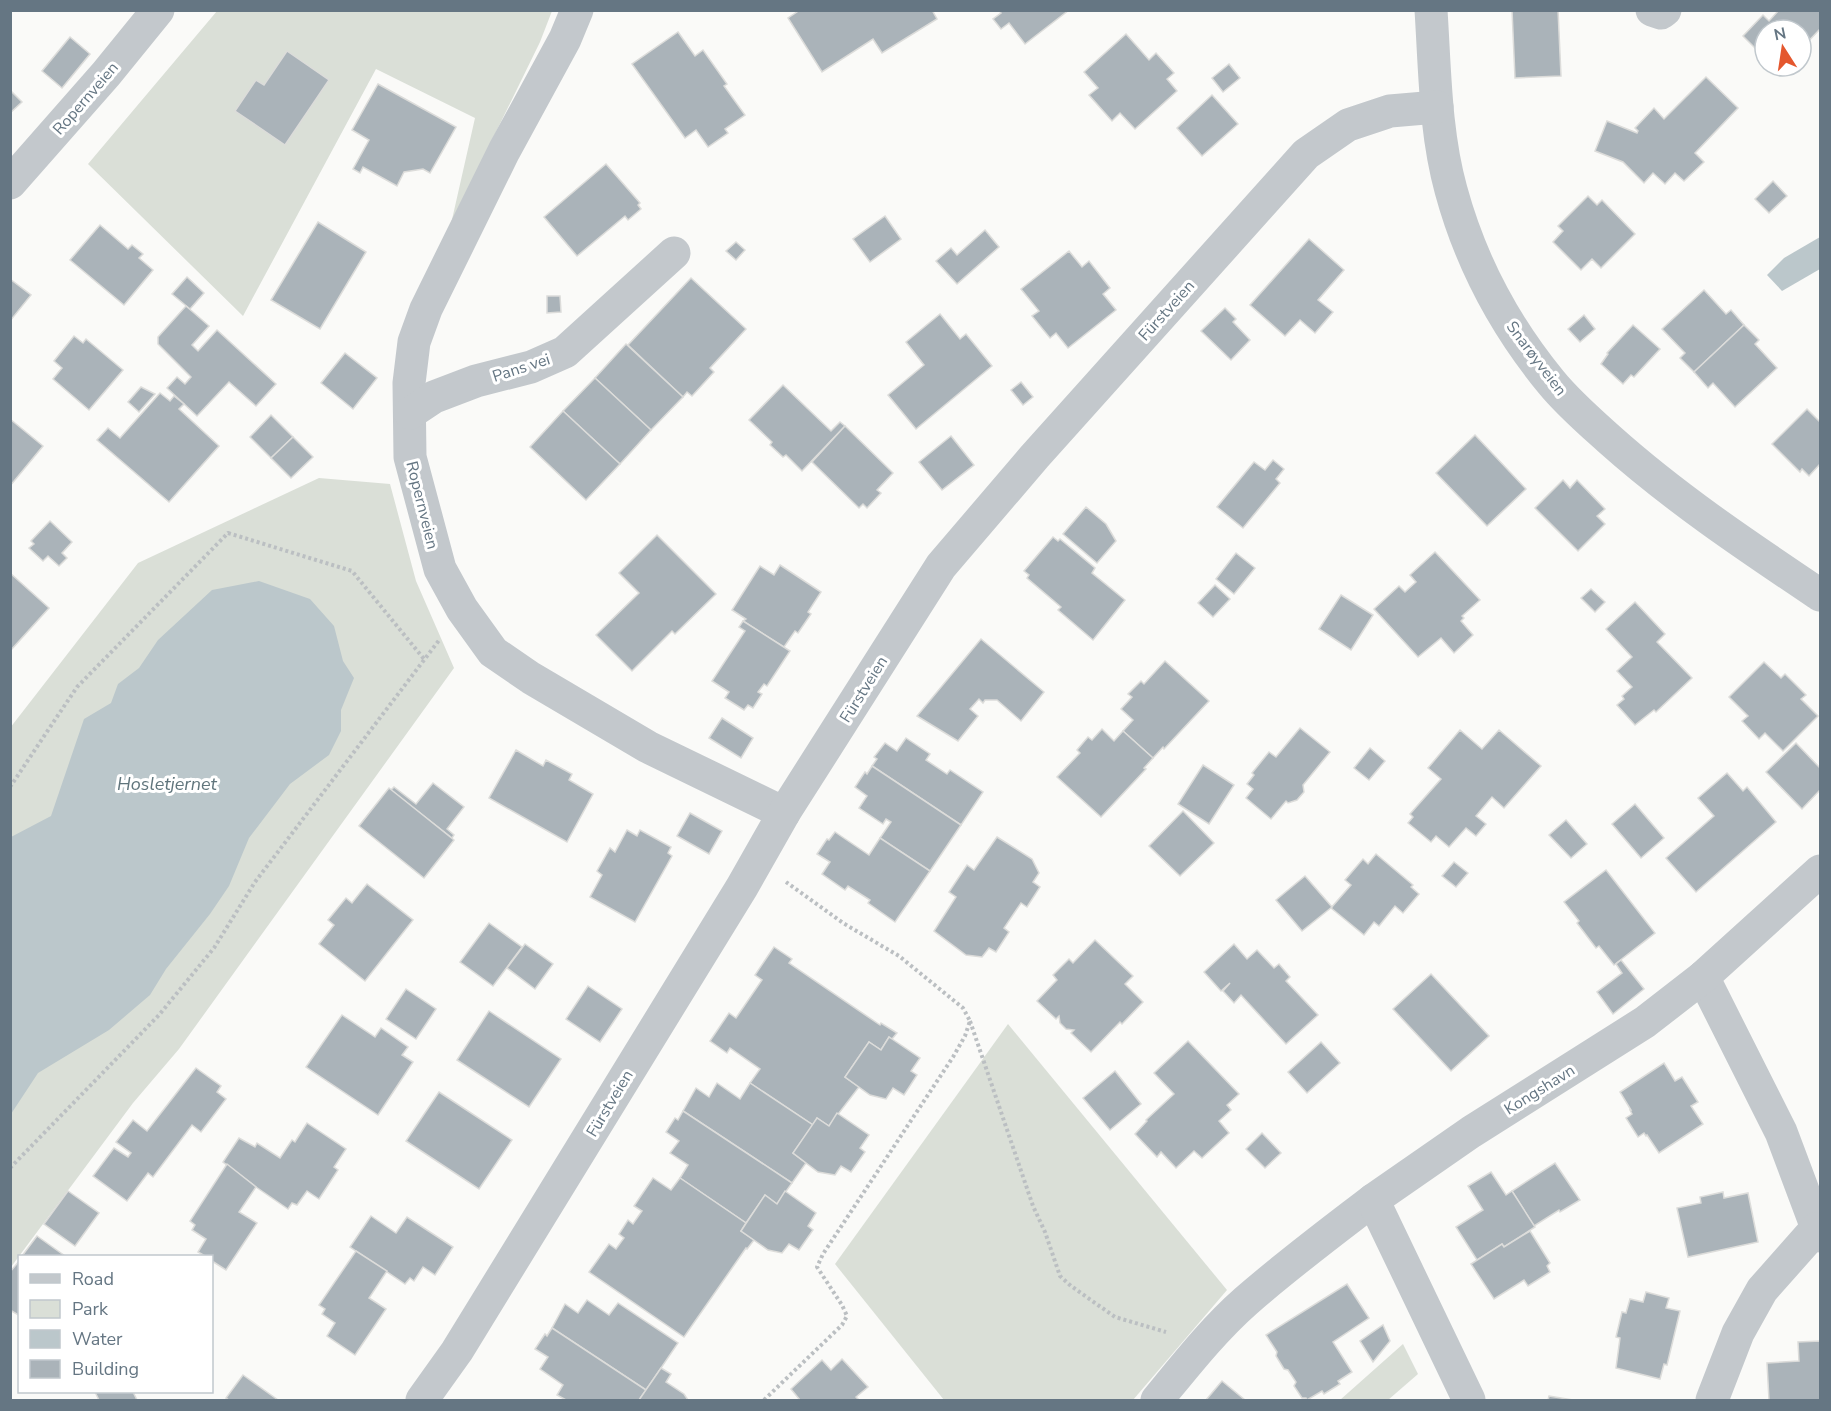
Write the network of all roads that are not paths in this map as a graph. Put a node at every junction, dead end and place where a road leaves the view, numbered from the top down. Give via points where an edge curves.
1 (158, 10) edge
2 (578, 10) edge
3 (1431, 10) edge
4 (1652, 10) edge
5 (1665, 10) edge
6 (1437, 106) junction
7 (10, 183) edge
8 (674, 254) dead end
9 (410, 413) junction
10 (1821, 595) edge
11 (784, 813) junction
12 (1821, 871) edge
13 (1703, 977) junction
14 (1374, 1200) junction
15 (1818, 1232) edge
16 (422, 1401) edge
17 (1157, 1401) edge
18 (1469, 1401) edge
19 (1712, 1401) edge

1 - 7 street, Ropernveien
2 - 9 street, Ropernveien via 426,309 414,342
3 - 6 street, Snarøyveien
4 - 5 street
6 - 10 street, Snarøyveien via 1450,189 1463,230 1502,312 1551,382 1670,490
6 - 11 street, Fürstveien via 1390,111 1348,125 1306,154 941,566
8 - 9 street, Pans vei via 565,352 531,367 434,397
9 - 11 street, Ropernveien via 410,457 440,569 493,652 648,747
11 - 16 street, Fürstveien via 457,1351
12 - 13 street, Kongshavn
13 - 14 street, Kongshavn via 1645,1022 1471,1132
13 - 15 street via 1781,1132
14 - 17 street, Kongshavn via 1245,1302 1203,1343
14 - 18 street
15 - 19 street via 1762,1290 1738,1333

